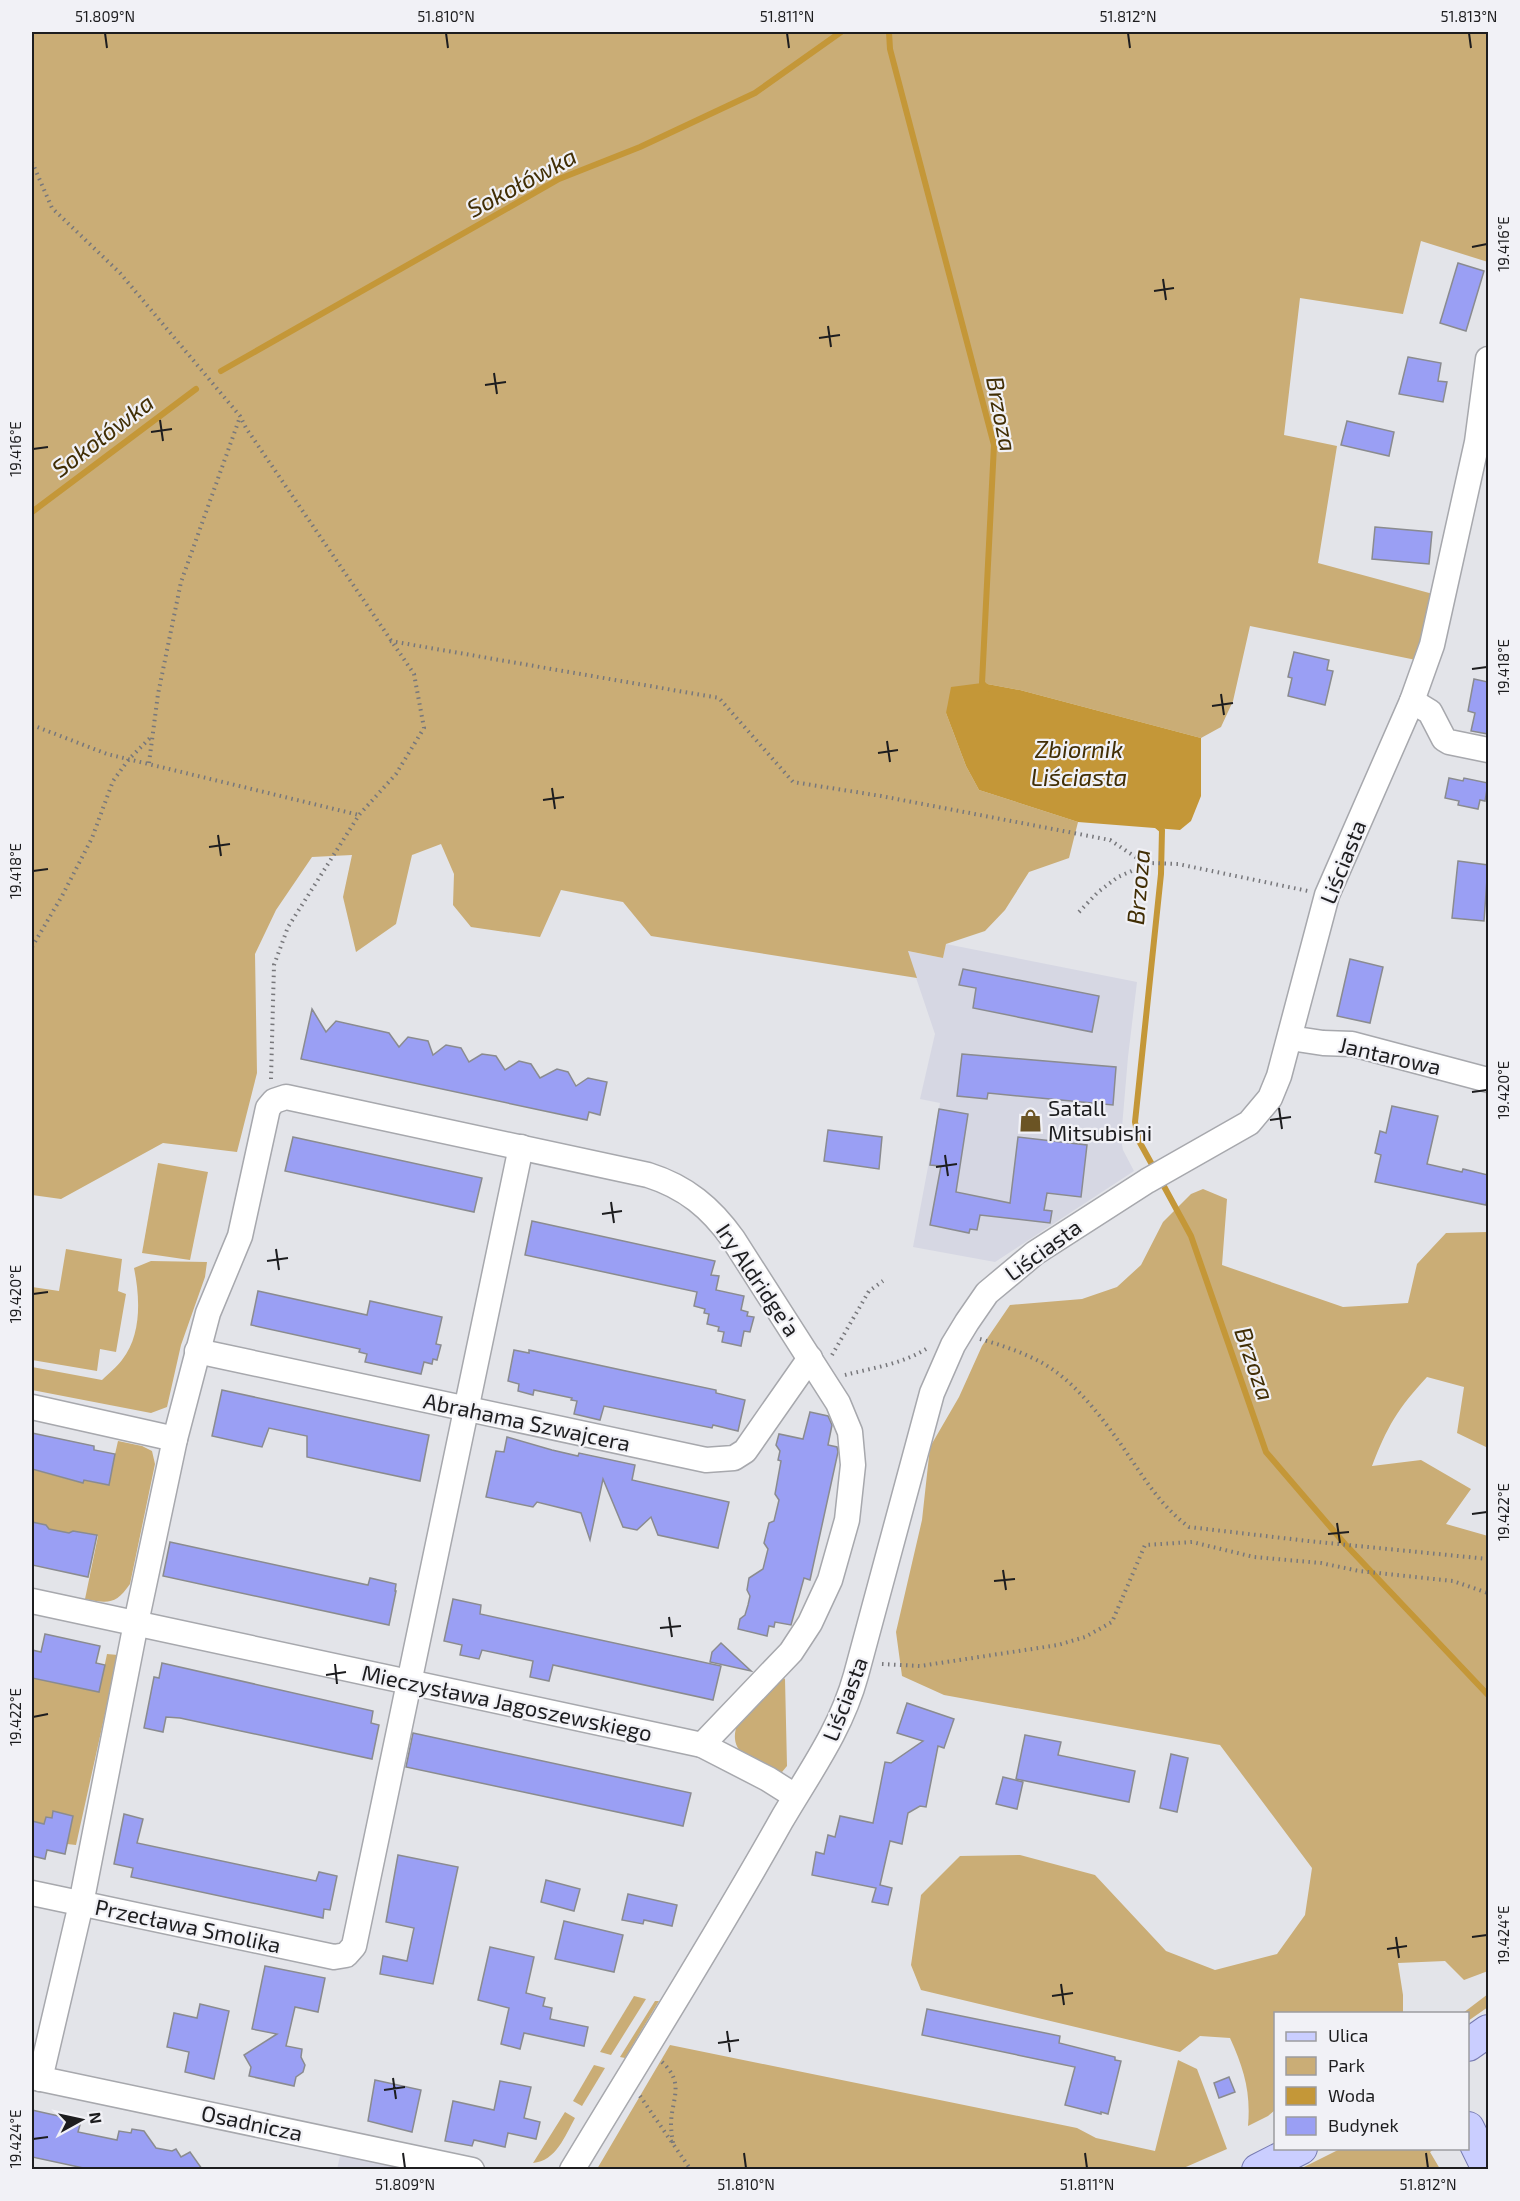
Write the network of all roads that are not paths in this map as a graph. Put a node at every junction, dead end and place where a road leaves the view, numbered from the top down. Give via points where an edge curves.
1 (1488, 359) edge
2 (1483, 444) edge
3 (1412, 701) junction
4 (1488, 750) edge
5 (1290, 1038) junction
6 (1488, 1080) edge
7 (521, 1147) junction
8 (197, 1351) junction
9 (819, 1361) junction
10 (32, 1407) edge
11 (466, 1409) junction
12 (175, 1439) junction
13 (32, 1601) edge
14 (136, 1623) junction
15 (409, 1683) junction
16 (702, 1746) junction
17 (795, 1796) junction
18 (32, 1893) edge
19 (81, 1904) junction
20 (1488, 2031) edge
21 (1469, 2044) edge
22 (36, 2078) edge
23 (1469, 2132) edge
24 (1297, 2150) edge
25 (472, 2169) edge
26 (572, 2169) edge
27 (1258, 2169) edge
28 (1488, 2169) edge

1 - 2 street, Liściasta
2 - 3 street, Liściasta via 1432,645
3 - 4 street via 1427,708 1444,739
3 - 5 street, Liściasta via 1327,895
5 - 6 street, Jantarowa via 1352,1044
5 - 17 street, Liściasta via 1270,1098 1249,1123 1147,1181 1035,1253 987,1293 961,1333 932,1393 852,1691 826,1750
7 - 8 street, Iry Aldridge’a via 286,1097 274,1101 268,1108 240,1236 208,1313
7 - 9 street, Iry Aldridge’a via 648,1175 697,1198 728,1232
7 - 11 street
8 - 11 street, Abrahama Szwajcera
8 - 12 street
9 - 11 street, Abrahama Szwajcera via 745,1451 722,1460 706,1460
9 - 16 street, Iry Aldridge’a via 843,1413 853,1452 848,1511 837,1562 818,1610 791,1652
10 - 12 street
11 - 15 street
12 - 14 street
13 - 14 street, Mieczysława Jagoszewskiego
14 - 15 street, Mieczysława Jagoszewskiego
14 - 19 street
15 - 16 street, Mieczysława Jagoszewskiego
15 - 19 street, Przecława Smolika via 354,1946 346,1955 334,1957
16 - 17 street, Mieczysława Jagoszewskiego
17 - 26 street, Liściasta
18 - 19 street, Przecława Smolika
19 - 22 street
20 - 21 main road
22 - 25 street, Osadnicza
23 - 28 main road
24 - 27 main road

